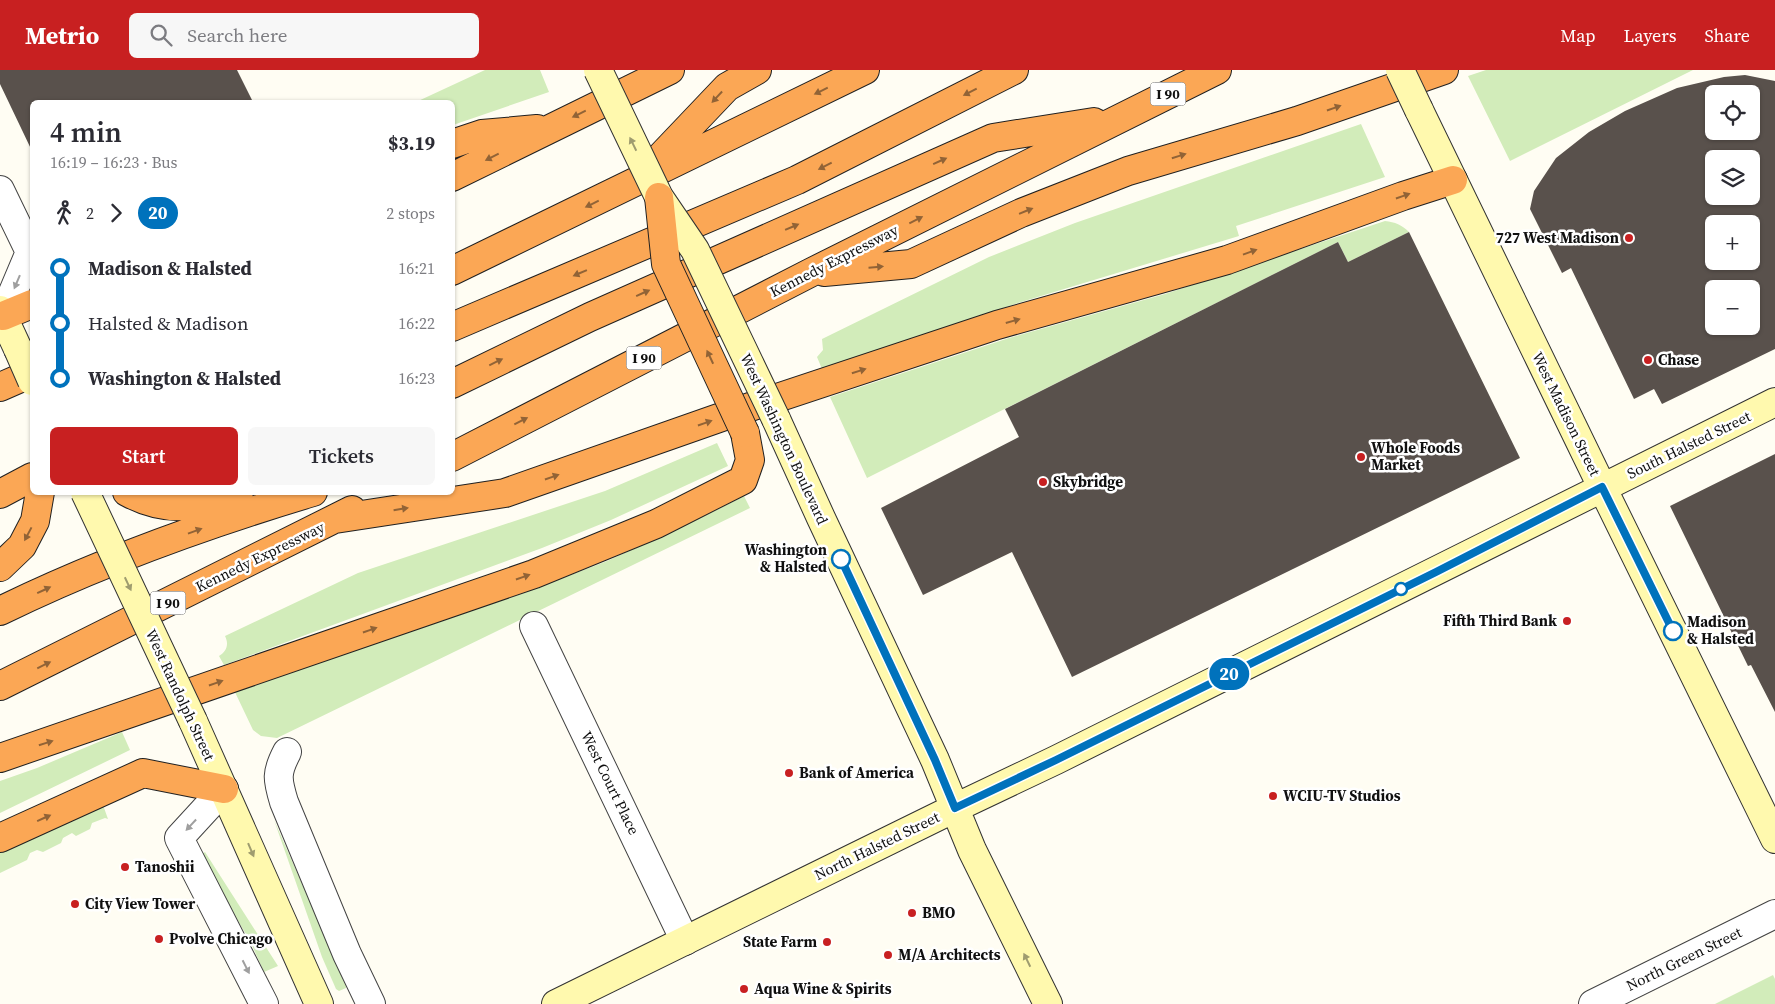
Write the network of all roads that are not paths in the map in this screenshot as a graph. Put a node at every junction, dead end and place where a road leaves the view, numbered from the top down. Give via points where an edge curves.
1 (598, 70) edge
2 (670, 70) edge
3 (757, 70) edge
4 (865, 70) edge
5 (1014, 70) edge
6 (1217, 70) edge
7 (1400, 70) edge
8 (1444, 70) edge
9 (1119, 118) junction
10 (551, 128) junction
11 (455, 143) edge
12 (455, 176) edge
13 (1453, 180) junction
14 (0, 190) edge
15 (648, 190) junction
16 (455, 270) edge
17 (810, 273) junction
18 (30, 305) edge
19 (1, 314) edge
20 (455, 327) edge
21 (30, 375) edge
22 (30, 376) edge
23 (455, 383) edge
24 (0, 387) edge
25 (1775, 402) edge
26 (465, 448) edge
27 (30, 478) edge
28 (1602, 487) junction
29 (0, 494) edge
30 (39, 495) edge
31 (86, 495) edge
32 (136, 495) edge
33 (232, 495) edge
34 (303, 495) edge
35 (380, 495) edge
36 (335, 519) junction
37 (0, 567) edge
38 (0, 611) edge
39 (534, 626) dead end
40 (0, 686) edge
41 (287, 752) dead end
42 (0, 758) edge
43 (224, 790) junction
44 (955, 808) junction
45 (0, 838) edge
46 (1775, 839) edge
47 (1775, 914) edge
48 (685, 941) junction
49 (264, 1004) edge
50 (319, 1004) edge
51 (371, 1004) edge
52 (556, 1004) edge
53 (1048, 1004) edge
54 (1593, 1004) edge

15 -> 1 main road, West Washington Boulevard, bridge
2 -> 10 highway
3 -> 15 highway via 727,87
4 -> 15 highway
5 -> 20 highway via 797,180
6 - 9 highway, Kennedy Expressway / I 90
7 - 13 main road, West Madison Street, bridge
17 -> 8 highway via 911,264 1021,213 1128,171 1297,121
17 -> 9 highway, Kennedy Expressway / I 90
23 -> 9 highway via 606,309 993,138
10 - 11 highway via 482,134
10 -> 12 highway
13 - 28 main road, West Madison Street
36 -> 13 highway via 506,493 997,325 1227,260
14 -> 19 street via 30,252
15 -> 16 highway
42 -> 15 highway, bridge via 534,574 656,524 743,480 750,460 745,433 666,264
15 - 44 main road, West Washington Boulevard, bridge via 695,250
26 -> 17 highway, Kennedy Expressway / I 90
18 - 19 highway
19 - 22 main road, bridge
21 - 24 highway
25 - 28 main road, South Halsted Street
27 - 29 highway
28 - 44 main road, North Halsted Street
28 - 46 main road, West Madison Street
30 -> 37 highway via 35,521 22,546
31 -> 43 main road, West Randolph Street, bridge
32 - 33 highway via 173,506 196,506
38 -> 34 highway via 143,550
35 - 36 highway, Kennedy Expressway / I 90
40 -> 36 highway, Kennedy Expressway / I 90
39 - 48 street, West Court Place
41 - 51 street via 280,765 278,781 284,802
45 -> 43 highway via 143,773
43 -> 49 street via 179,838
43 -> 50 main road, West Randolph Street
44 - 48 main road, North Halsted Street
53 -> 44 main road, West Washington Boulevard via 972,850
47 - 54 street, North Green Street
48 - 52 main road, North Halsted Street

